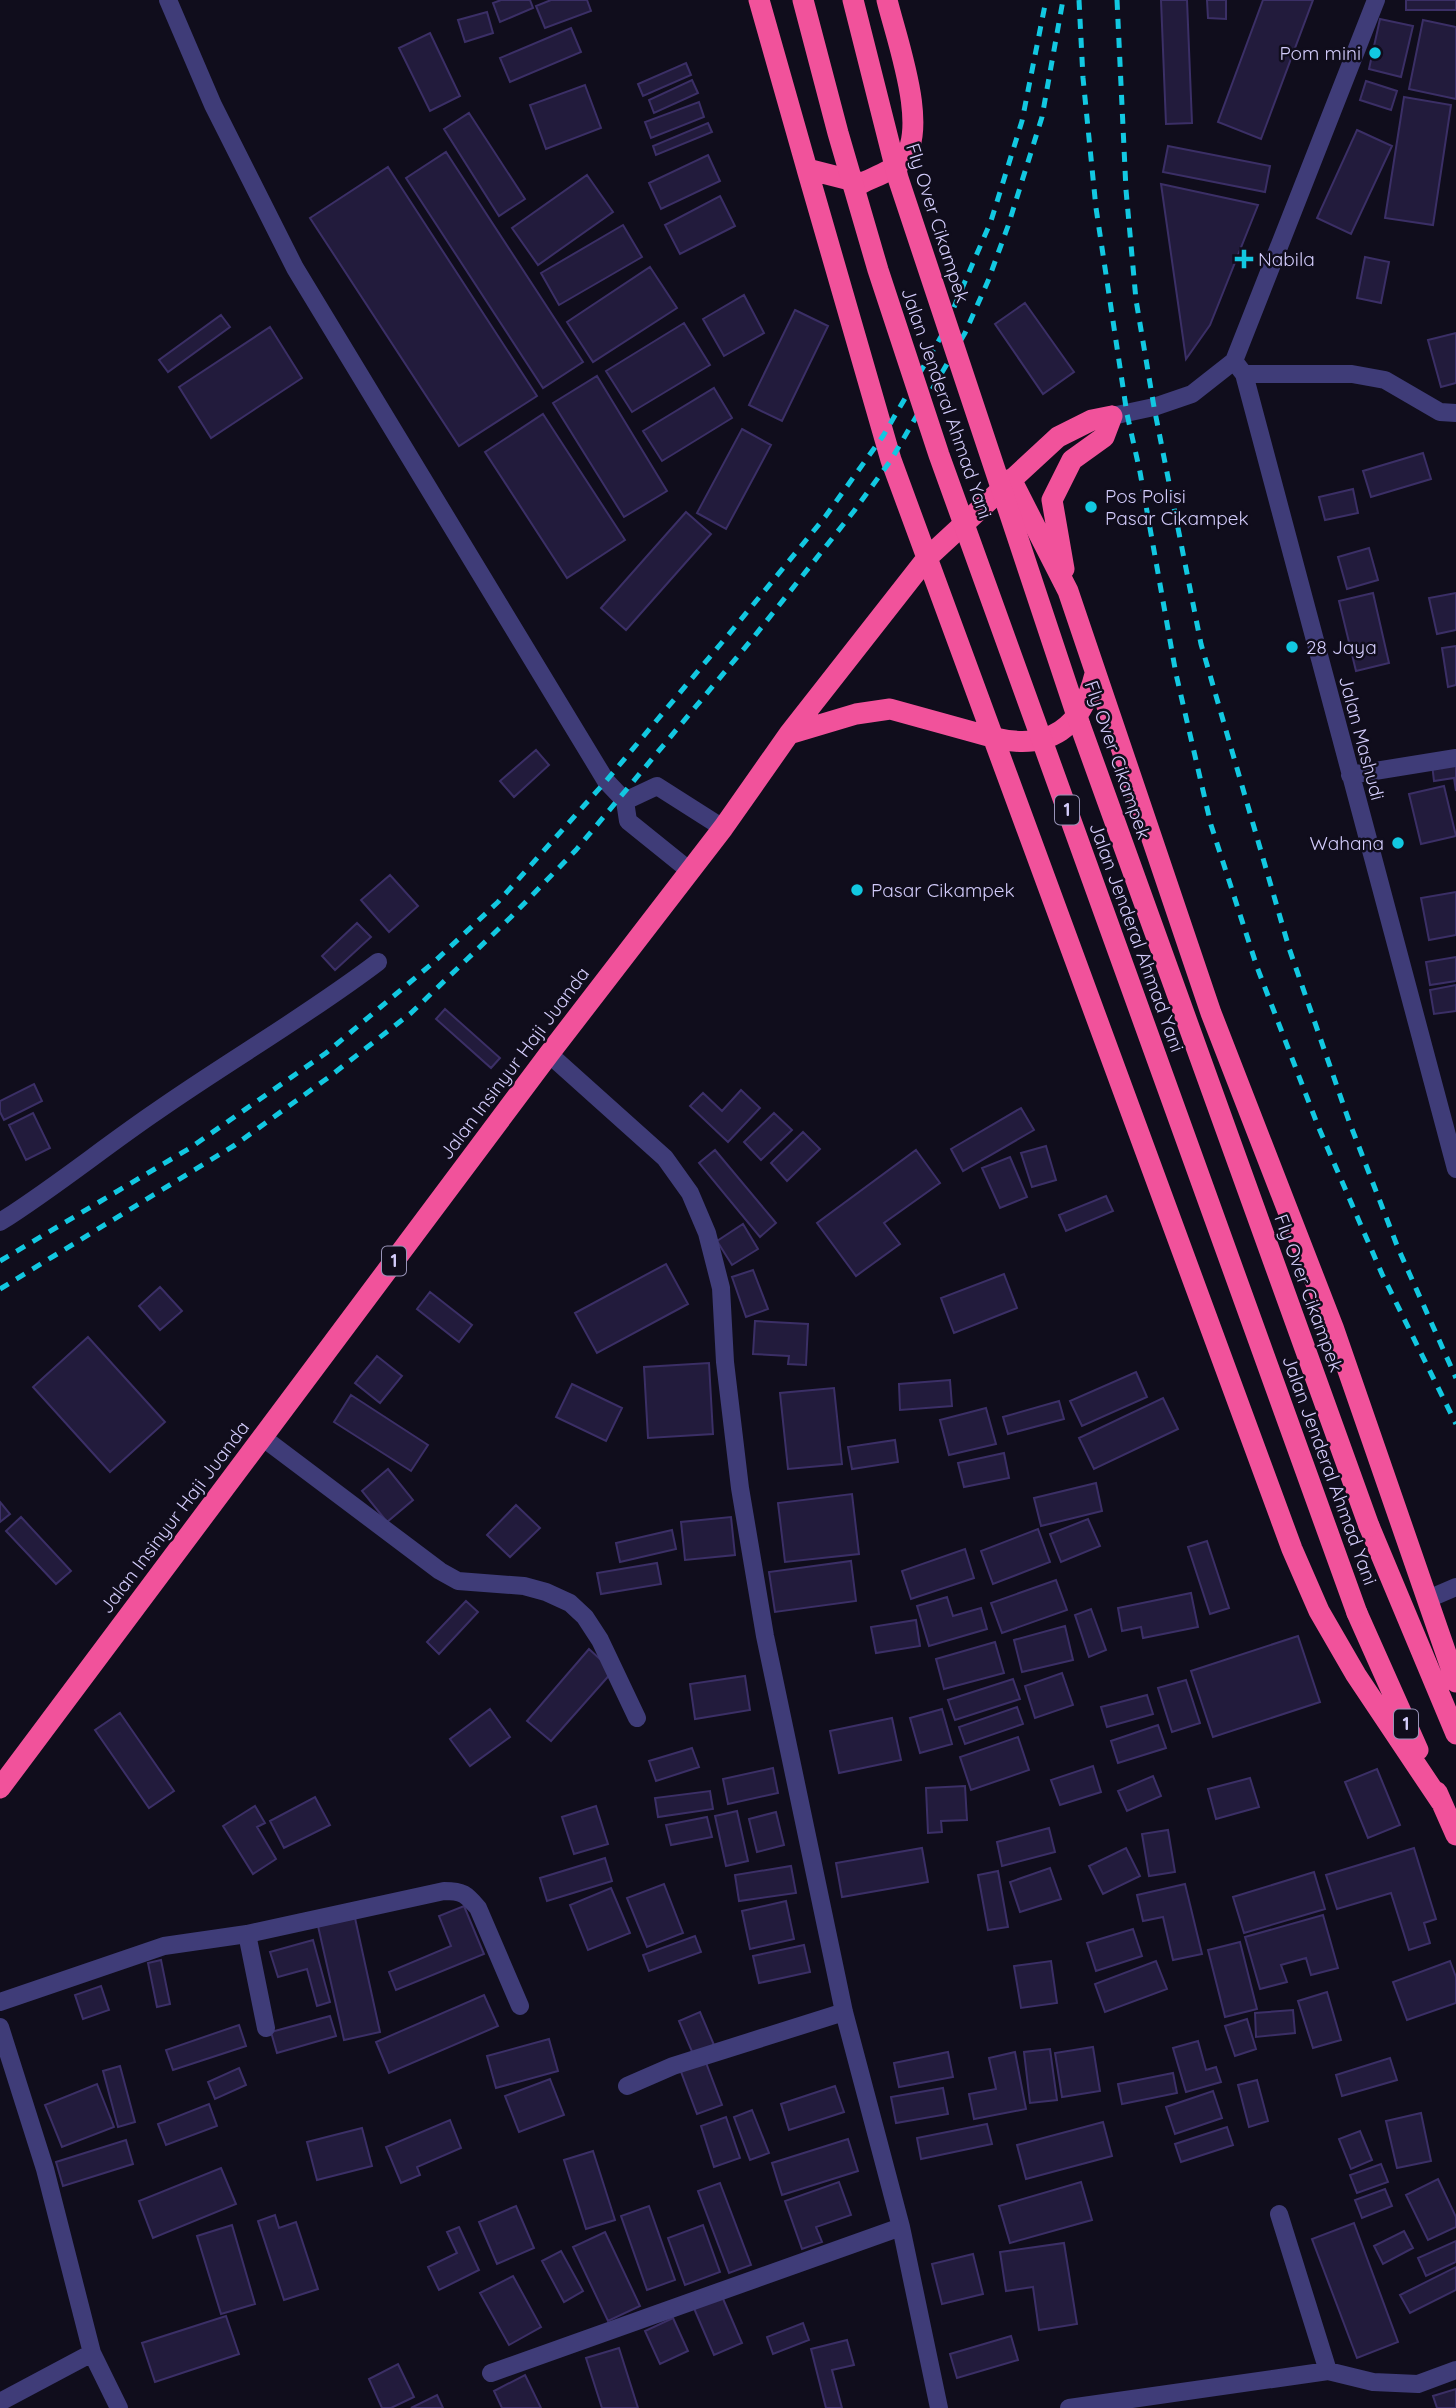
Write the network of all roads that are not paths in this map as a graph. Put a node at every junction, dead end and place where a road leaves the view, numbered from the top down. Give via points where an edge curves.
1 (168, 0) edge
2 (759, 0) edge
3 (803, 0) edge
4 (853, 0) edge
5 (887, 0) edge
6 (1376, 0) edge
7 (807, 169) junction
8 (1239, 367) junction
9 (1456, 414) edge
10 (1112, 416) junction
11 (1010, 479) junction
12 (927, 558) junction
13 (1068, 592) junction
14 (1095, 674) junction
15 (789, 734) junction
16 (995, 738) junction
17 (1456, 758) edge
18 (1350, 775) junction
19 (625, 801) junction
20 (723, 828) junction
21 (690, 871) junction
22 (378, 962) dead end
23 (549, 1054) junction
24 (1456, 1169) edge
25 (0, 1222) edge
26 (262, 1437) junction
27 (1456, 1587) edge
28 (1428, 1599) junction
29 (1456, 1682) edge
30 (637, 1718) dead end
31 (1456, 1734) edge
32 (0, 1788) edge
33 (1441, 1802) junction
34 (1456, 1835) edge
35 (247, 1934) junction
36 (0, 2002) edge
37 (520, 2006) dead end
38 (844, 2012) junction
39 (0, 2027) edge
40 (266, 2028) dead end
41 (627, 2086) dead end
42 (1279, 2214) dead end
43 (901, 2227) junction
44 (92, 2353) junction
45 (1456, 2370) edge
46 (1328, 2371) junction
47 (491, 2373) dead end
48 (0, 2402) edge
49 (119, 2408) edge
50 (939, 2408) edge
51 (1069, 2408) edge

1 - 19 street via 213,105 295,268 606,781
2 - 7 highway
3 - 33 highway, Jalan Jenderal Ahmad Yani / 1, bridge via 878,270 939,455 1357,1612
4 - 31 highway, Fly Over Cikampek / 1, bridge via 898,178 1080,725 1368,1526
5 - 7 highway via 912,99 913,141 900,162 862,183
6 - 8 street
7 - 12 highway via 883,436
8 - 9 street via 1385,380 1440,411
8 - 10 street via 1192,394
8 - 18 street, Jalan Mashudi
10 - 11 highway, Jalan Insinyur Haji Juanda / 1 via 1092,420 1058,437
10 - 13 highway via 1104,437 1072,460 1052,500
11 - 12 highway, Jalan Insinyur Haji Juanda / 1
11 - 13 highway
12 - 15 highway, Jalan Insinyur Haji Juanda / 1
12 - 16 highway
13 - 14 highway
14 - 16 highway via 1076,719 1063,730 1029,741
14 - 28 highway via 1211,1013 1334,1327
15 - 16 highway via 890,709
15 - 20 highway, Jalan Insinyur Haji Juanda / 1
16 - 33 highway via 1292,1549 1319,1611 1356,1675
17 - 18 street
18 - 24 street, Jalan Mashudi
19 - 20 street via 657,786
19 - 21 street via 628,821
20 - 21 highway, Jalan Insinyur Haji Juanda / 1
21 - 23 highway, Jalan Insinyur Haji Juanda / 1
22 - 25 street
23 - 26 highway, Jalan Insinyur Haji Juanda / 1
23 - 38 street via 665,1158 690,1193 707,1233 721,1288 740,1488 765,1636
26 - 30 street via 440,1572 458,1581 524,1586 570,1604 600,1640
26 - 32 highway, Jalan Insinyur Haji Juanda / 1
27 - 28 street
28 - 29 highway
33 - 34 highway, Jalan Jenderal Ahmad Yani / 1
35 - 36 street via 164,1946
35 - 37 street via 456,1891 467,1895 478,1908
35 - 40 street
38 - 41 street via 673,2066
38 - 43 street
39 - 44 street via 45,2169
42 - 46 street
43 - 47 street
43 - 50 street
44 - 48 street
44 - 49 street
45 - 46 street via 1418,2384 1373,2382
46 - 51 street

